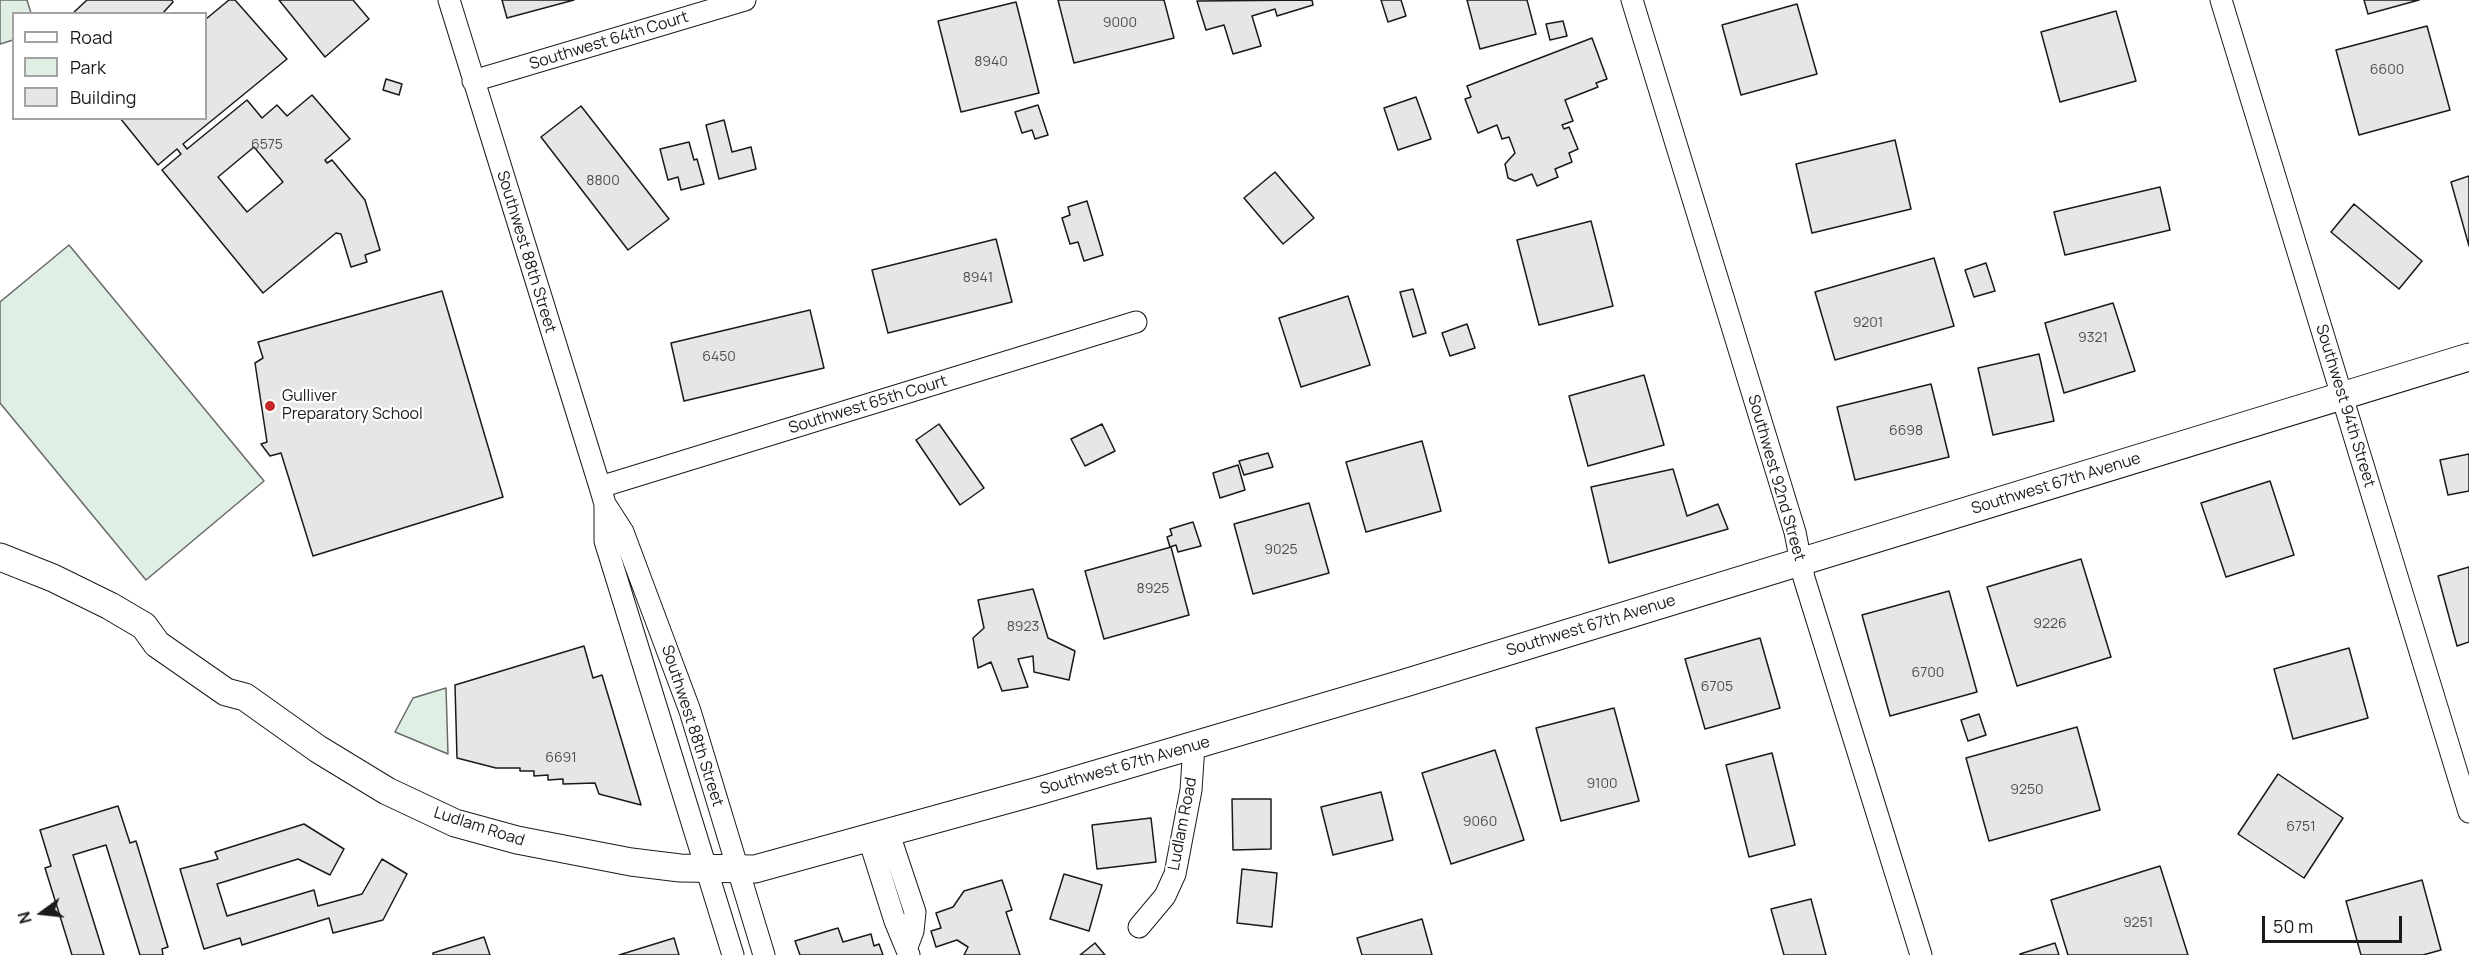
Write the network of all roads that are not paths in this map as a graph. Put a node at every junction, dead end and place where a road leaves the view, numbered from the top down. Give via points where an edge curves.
1 (448, 0) edge
2 (745, 0) edge
3 (1632, 0) edge
4 (2221, 0) edge
5 (472, 81) junction
6 (1136, 322) dead end
7 (2469, 357) edge
8 (2342, 395) junction
9 (603, 495) junction
10 (0, 557) edge
11 (1801, 562) junction
12 (1194, 745) junction
13 (2469, 812) edge
14 (879, 836) junction
15 (707, 869) junction
16 (737, 870) junction
17 (1139, 927) dead end
18 (908, 951) edge
19 (733, 955) edge
20 (764, 955) edge
21 (1921, 955) edge

1 - 5 street, Southwest 88th Street
2 - 5 street, Southwest 64th Court
3 - 11 street, Southwest 92nd Street
4 - 8 street, Southwest 94th Street
5 - 9 street, Southwest 88th Street
6 - 9 street, Southwest 65th Court
7 - 8 main road, Southwest 67th Avenue
8 - 11 main road, Southwest 67th Avenue
8 - 13 street, Southwest 94th Street
9 - 15 street, Southwest 88th Street via 605,542
9 - 16 street, Southwest 88th Street via 623,532 690,711
10 - 15 main road, Ludlam Road via 78,590 144,626 165,629 235,679 245,697 354,772 425,810 455,823 569,852
11 - 12 main road, Southwest 67th Avenue
11 - 21 street, Southwest 92nd Street
12 - 14 main road, Southwest 67th Avenue
12 - 17 street, Ludlam Road via 1191,790 1175,874 1165,896
14 - 16 main road, Southwest 67th Avenue via 765,867
14 - 18 street via 915,912
15 - 16 main road, Southwest 67th Avenue
15 - 19 street, Southwest 88th Street
16 - 20 street, Southwest 88th Street

